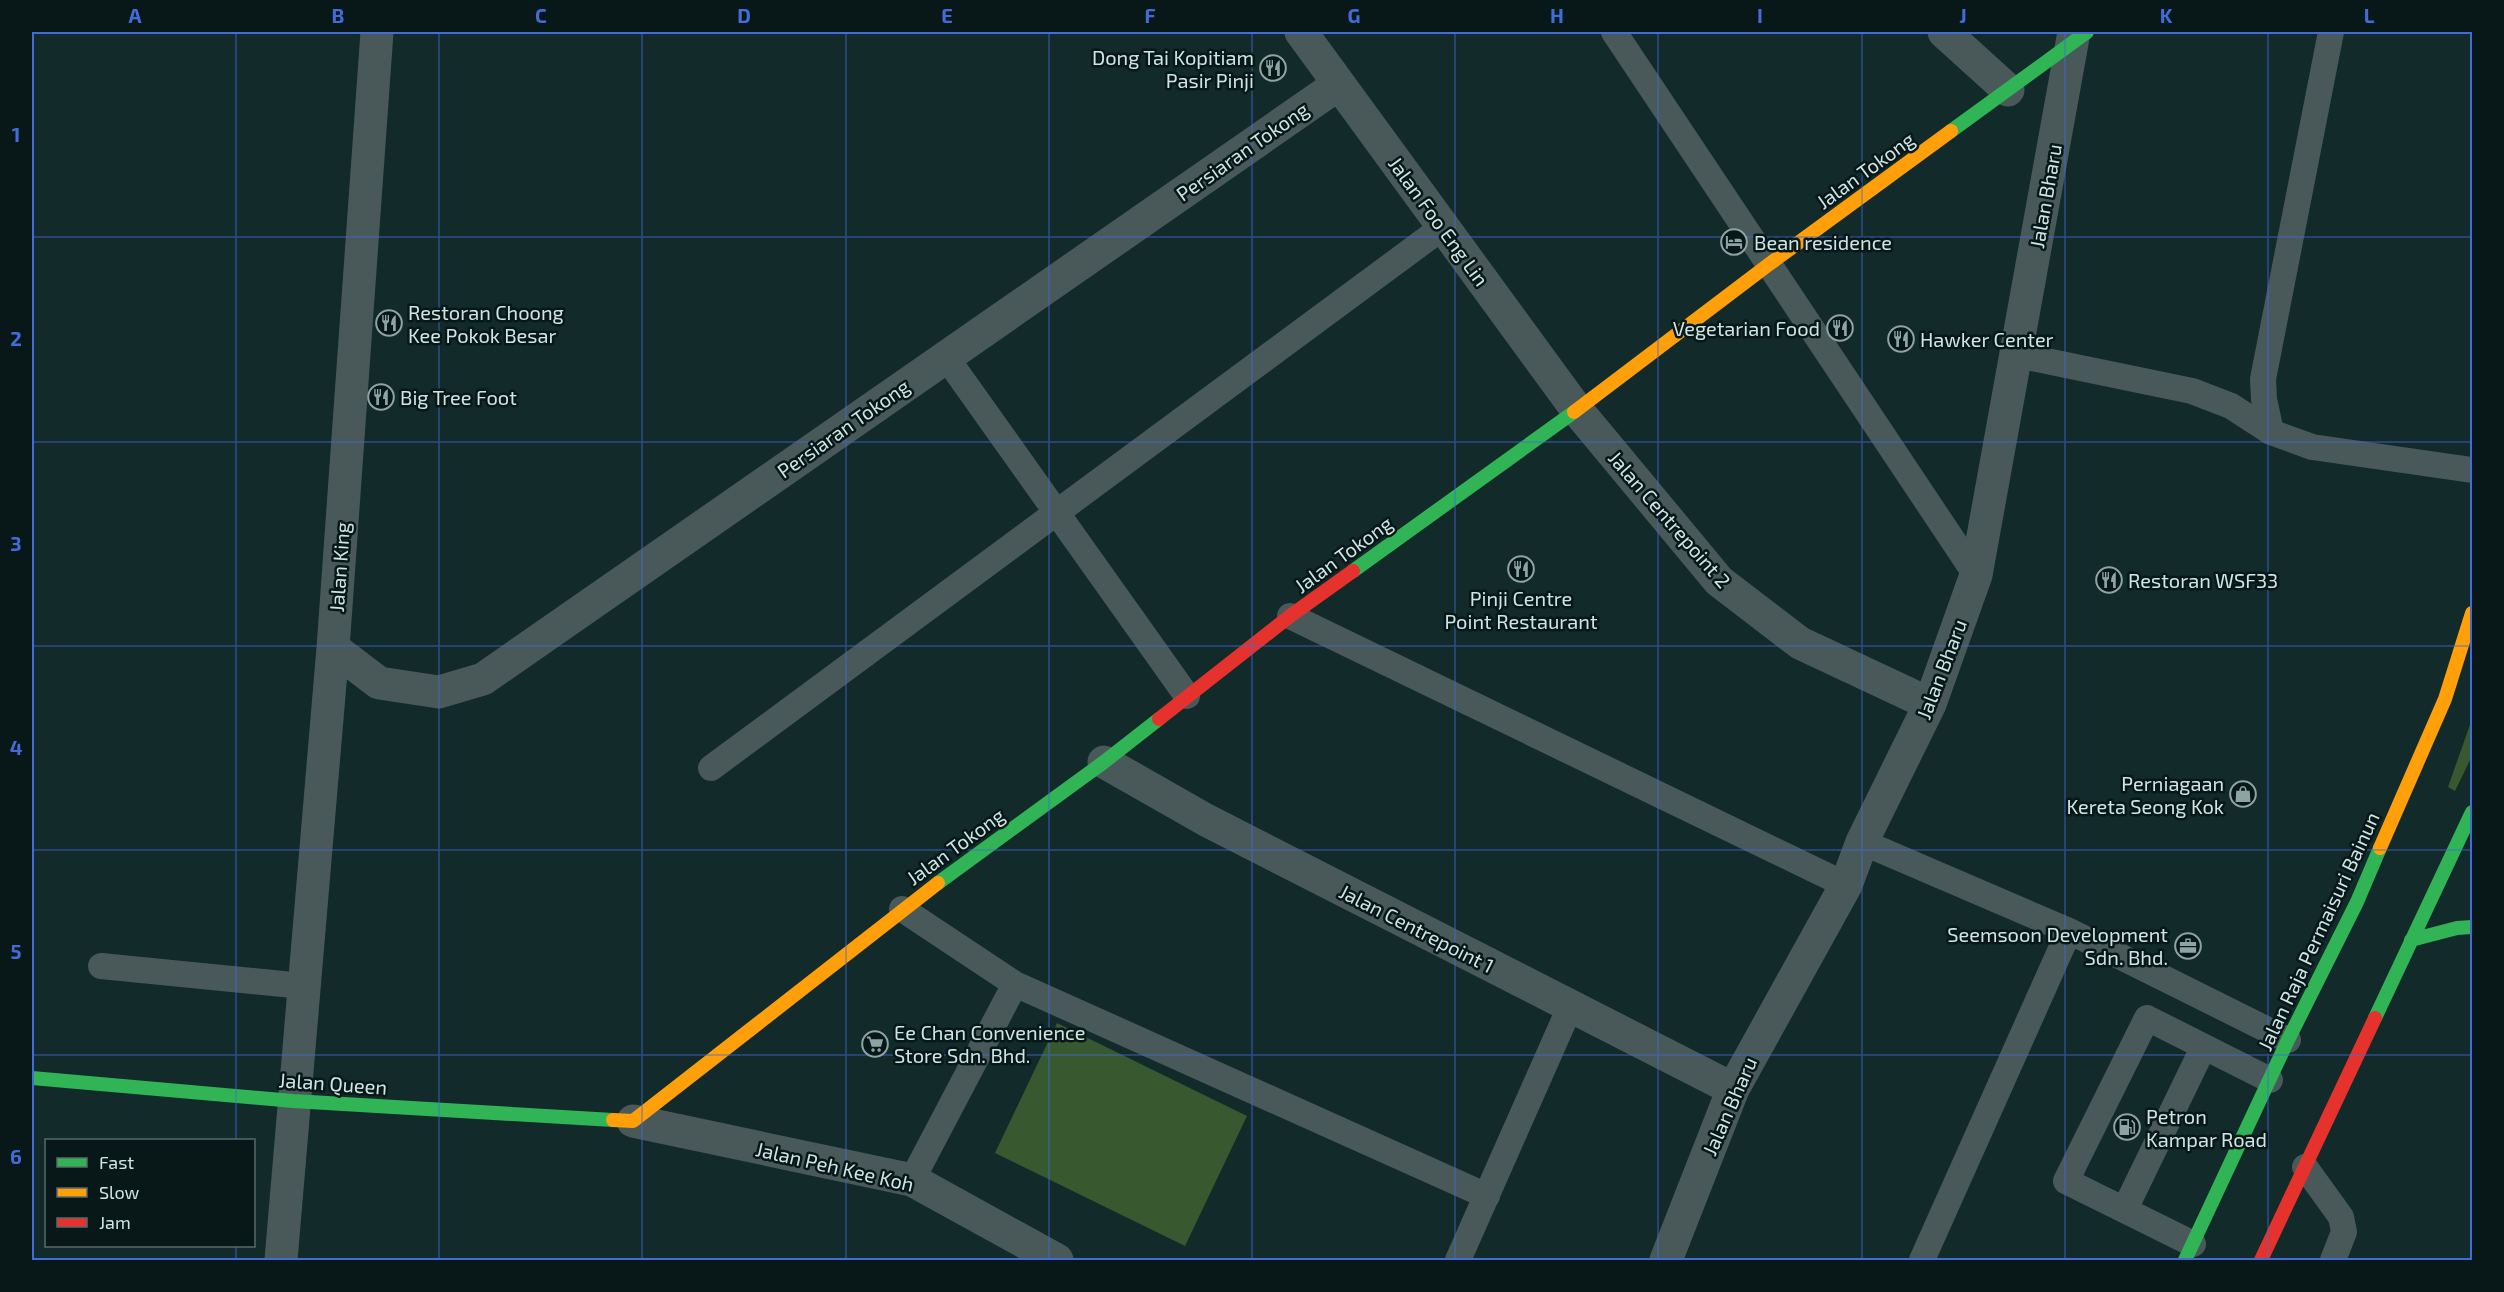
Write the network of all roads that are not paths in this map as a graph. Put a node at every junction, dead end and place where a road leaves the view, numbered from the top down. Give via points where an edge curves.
1 (376, 32) edge
2 (1301, 32) edge
3 (1614, 32) edge
4 (1944, 32) edge
5 (2331, 32) edge
6 (2078, 35) edge
7 (1339, 84) junction
8 (2008, 90) junction
9 (1443, 227) junction
10 (1768, 265) junction
11 (2017, 355) junction
12 (945, 357) junction
13 (1577, 410) junction
14 (2271, 432) junction
15 (2472, 470) edge
16 (1056, 513) junction
17 (1976, 575) junction
18 (2472, 613) edge
19 (1290, 616) junction
20 (333, 648) junction
21 (1187, 696) junction
22 (1930, 704) junction
23 (1104, 762) junction
24 (711, 768) dead end
25 (2472, 812) edge
26 (1862, 842) junction
27 (1846, 885) junction
28 (902, 909) junction
29 (2472, 927) edge
30 (2069, 932) junction
31 (2411, 940) junction
32 (101, 966) dead end
33 (1015, 984) junction
34 (303, 986) junction
35 (1570, 1007) junction
36 (2288, 1040) junction
37 (2203, 1048) junction
38 (32, 1078) edge
39 (2270, 1080) junction
40 (1733, 1089) junction
41 (293, 1101) junction
42 (633, 1121) junction
43 (2305, 1167) junction
44 (912, 1180) junction
45 (1487, 1196) junction
46 (2125, 1209) junction
47 (2189, 1252) edge
48 (281, 1260) edge
49 (1057, 1260) edge
50 (1458, 1260) edge
51 (1666, 1260) edge
52 (1922, 1260) edge
53 (2261, 1260) edge
54 (2333, 1260) edge

1 - 20 street, Jalan King
2 - 7 street, Jalan Foo Eng Lin
3 - 10 lane
4 - 8 street
5 - 14 lane via 2264,379
6 - 8 main road, Jalan Tokong
6 - 11 street, Jalan Bharu
7 - 9 street, Jalan Foo Eng Lin
7 - 12 street, Persiaran Tokong
8 - 10 main road, Jalan Tokong
9 - 13 street, Jalan Foo Eng Lin
9 - 16 lane
10 - 13 main road, Jalan Tokong
10 - 17 lane
11 - 14 lane via 2192,391 2231,406
11 - 17 street, Jalan Bharu
12 - 16 lane
12 - 20 street, Persiaran Tokong via 483,679 439,692 379,683
13 - 19 main road, Jalan Tokong
13 - 22 street, Jalan Centrepoint 2 via 1719,581 1800,643
14 - 15 lane via 2312,447
16 - 21 lane
16 - 24 lane
17 - 22 street, Jalan Bharu
18 - 36 main road, Jalan Raja Permaisuri Bainun via 2445,699 2357,902
19 - 21 main road, Jalan Tokong
19 - 27 lane
20 - 34 street, Jalan King
21 - 23 main road, Jalan Tokong
22 - 26 street, Jalan Bharu
23 - 28 main road, Jalan Tokong
23 - 35 street, Jalan Centrepoint 1 via 1206,820
25 - 31 main road
26 - 27 street, Jalan Bharu
26 - 30 lane
27 - 40 street, Jalan Bharu
28 - 33 lane
28 - 42 main road, Jalan Tokong
29 - 31 main road
30 - 36 lane
30 - 52 lane
31 - 43 main road
32 - 34 lane
33 - 44 lane
33 - 45 lane
34 - 41 street, Jalan King
35 - 40 street, Jalan Centrepoint 1
35 - 45 lane
36 - 39 main road, Jalan Raja Permaisuri Bainun
37 - 39 lane
37 - 46 lane
37 - 46 lane via 2147,1018 2066,1181
38 - 41 main road, Jalan Queen
39 - 47 main road, Jalan Raja Permaisuri Bainun
40 - 51 street, Jalan Bharu
41 - 42 main road, Jalan Queen
41 - 48 street, Jalan King
42 - 44 street, Jalan Peh Kee Koh
43 - 53 main road
43 - 54 lane via 2341,1217 2344,1232
44 - 49 street, Jalan Peh Kee Koh
45 - 50 lane
46 - 47 lane

